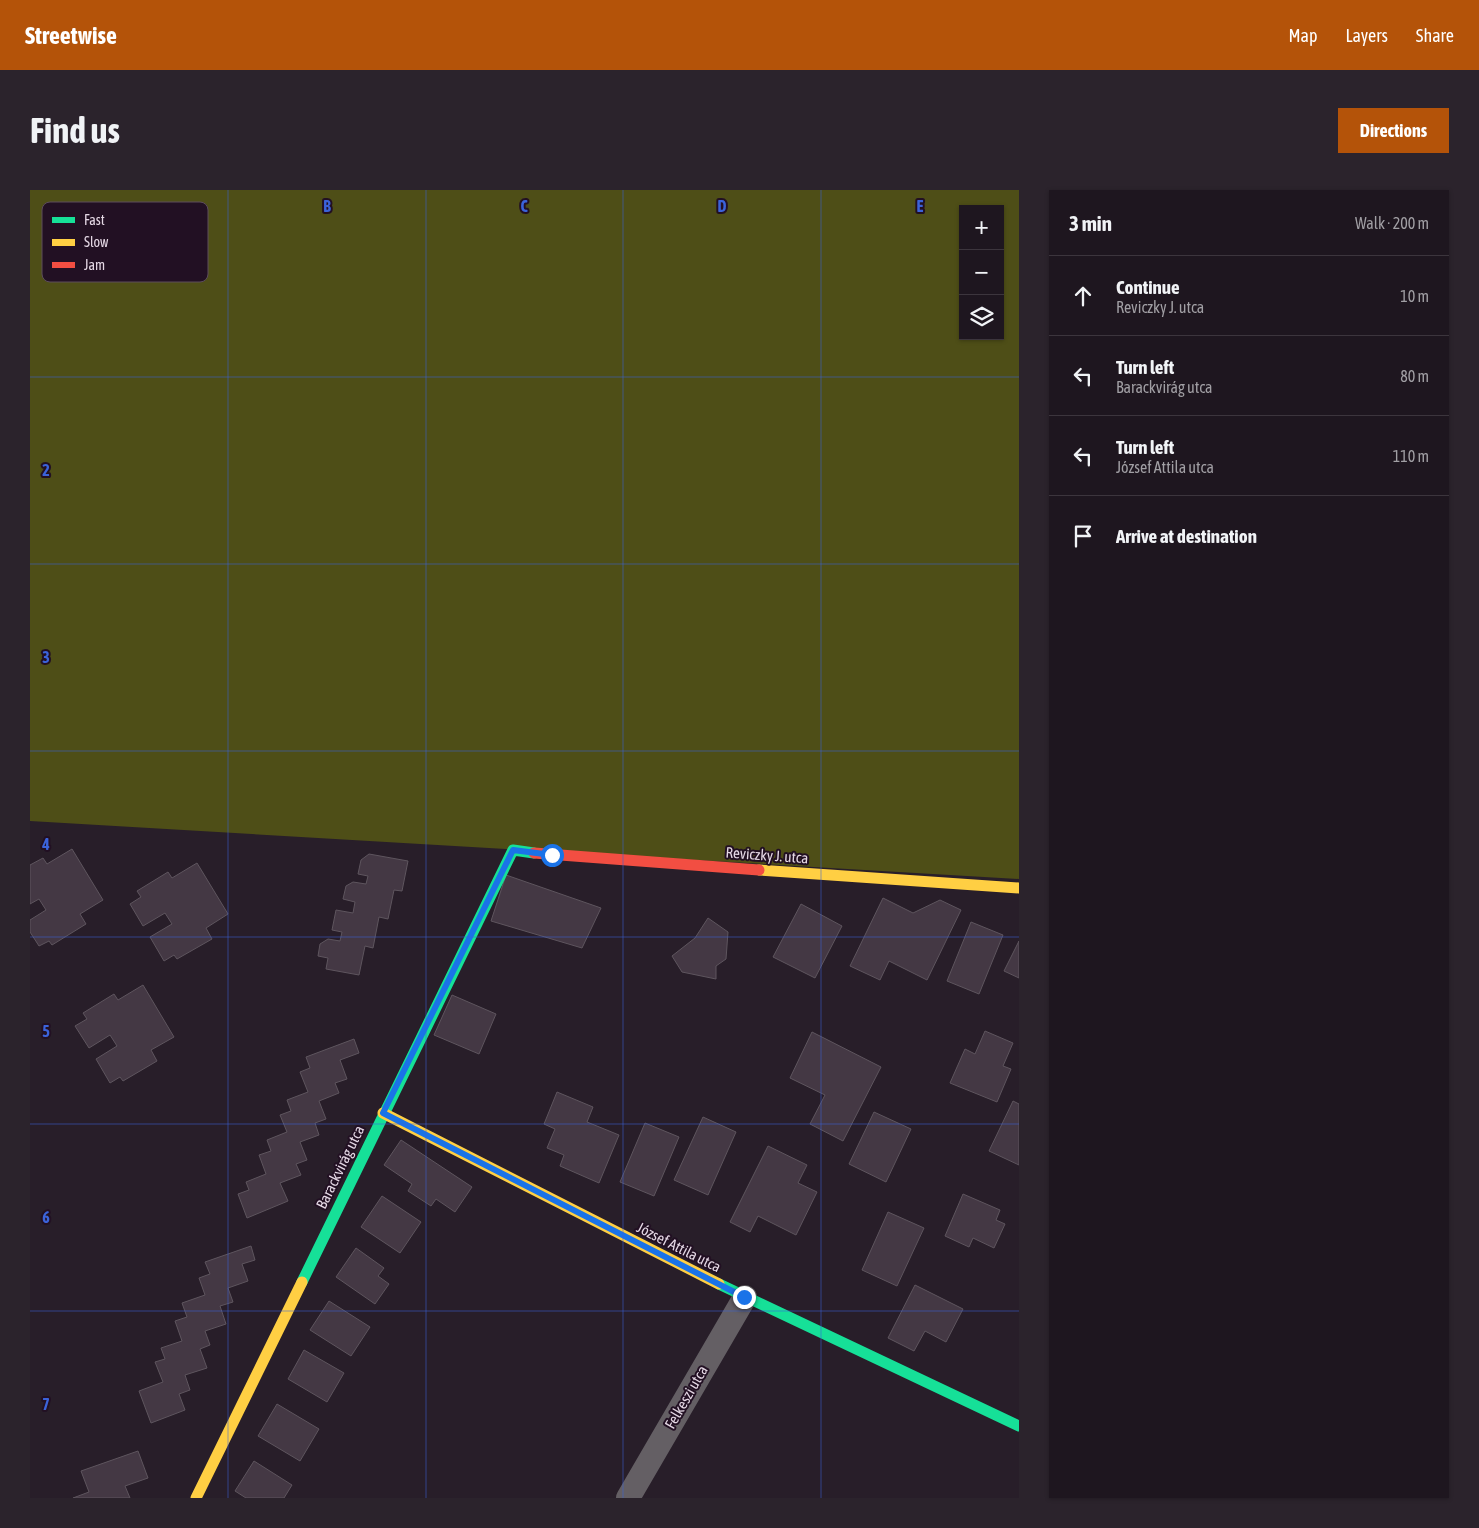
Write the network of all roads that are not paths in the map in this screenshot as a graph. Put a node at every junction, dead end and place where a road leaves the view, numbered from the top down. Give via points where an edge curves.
1 (513, 850) joint
2 (1019, 888) edge
3 (383, 1113) junction
4 (744, 1297) junction
5 (1019, 1426) edge
6 (196, 1498) edge
7 (628, 1498) edge

1 - 2 street, Reviczky J. utca via 572,857
1 - 3 street, Barackvirág utca
3 - 4 street, József Attila utca
3 - 6 street, Barackvirág utca
4 - 5 street, József Attila utca
4 - 7 street, Felkeszi utca

